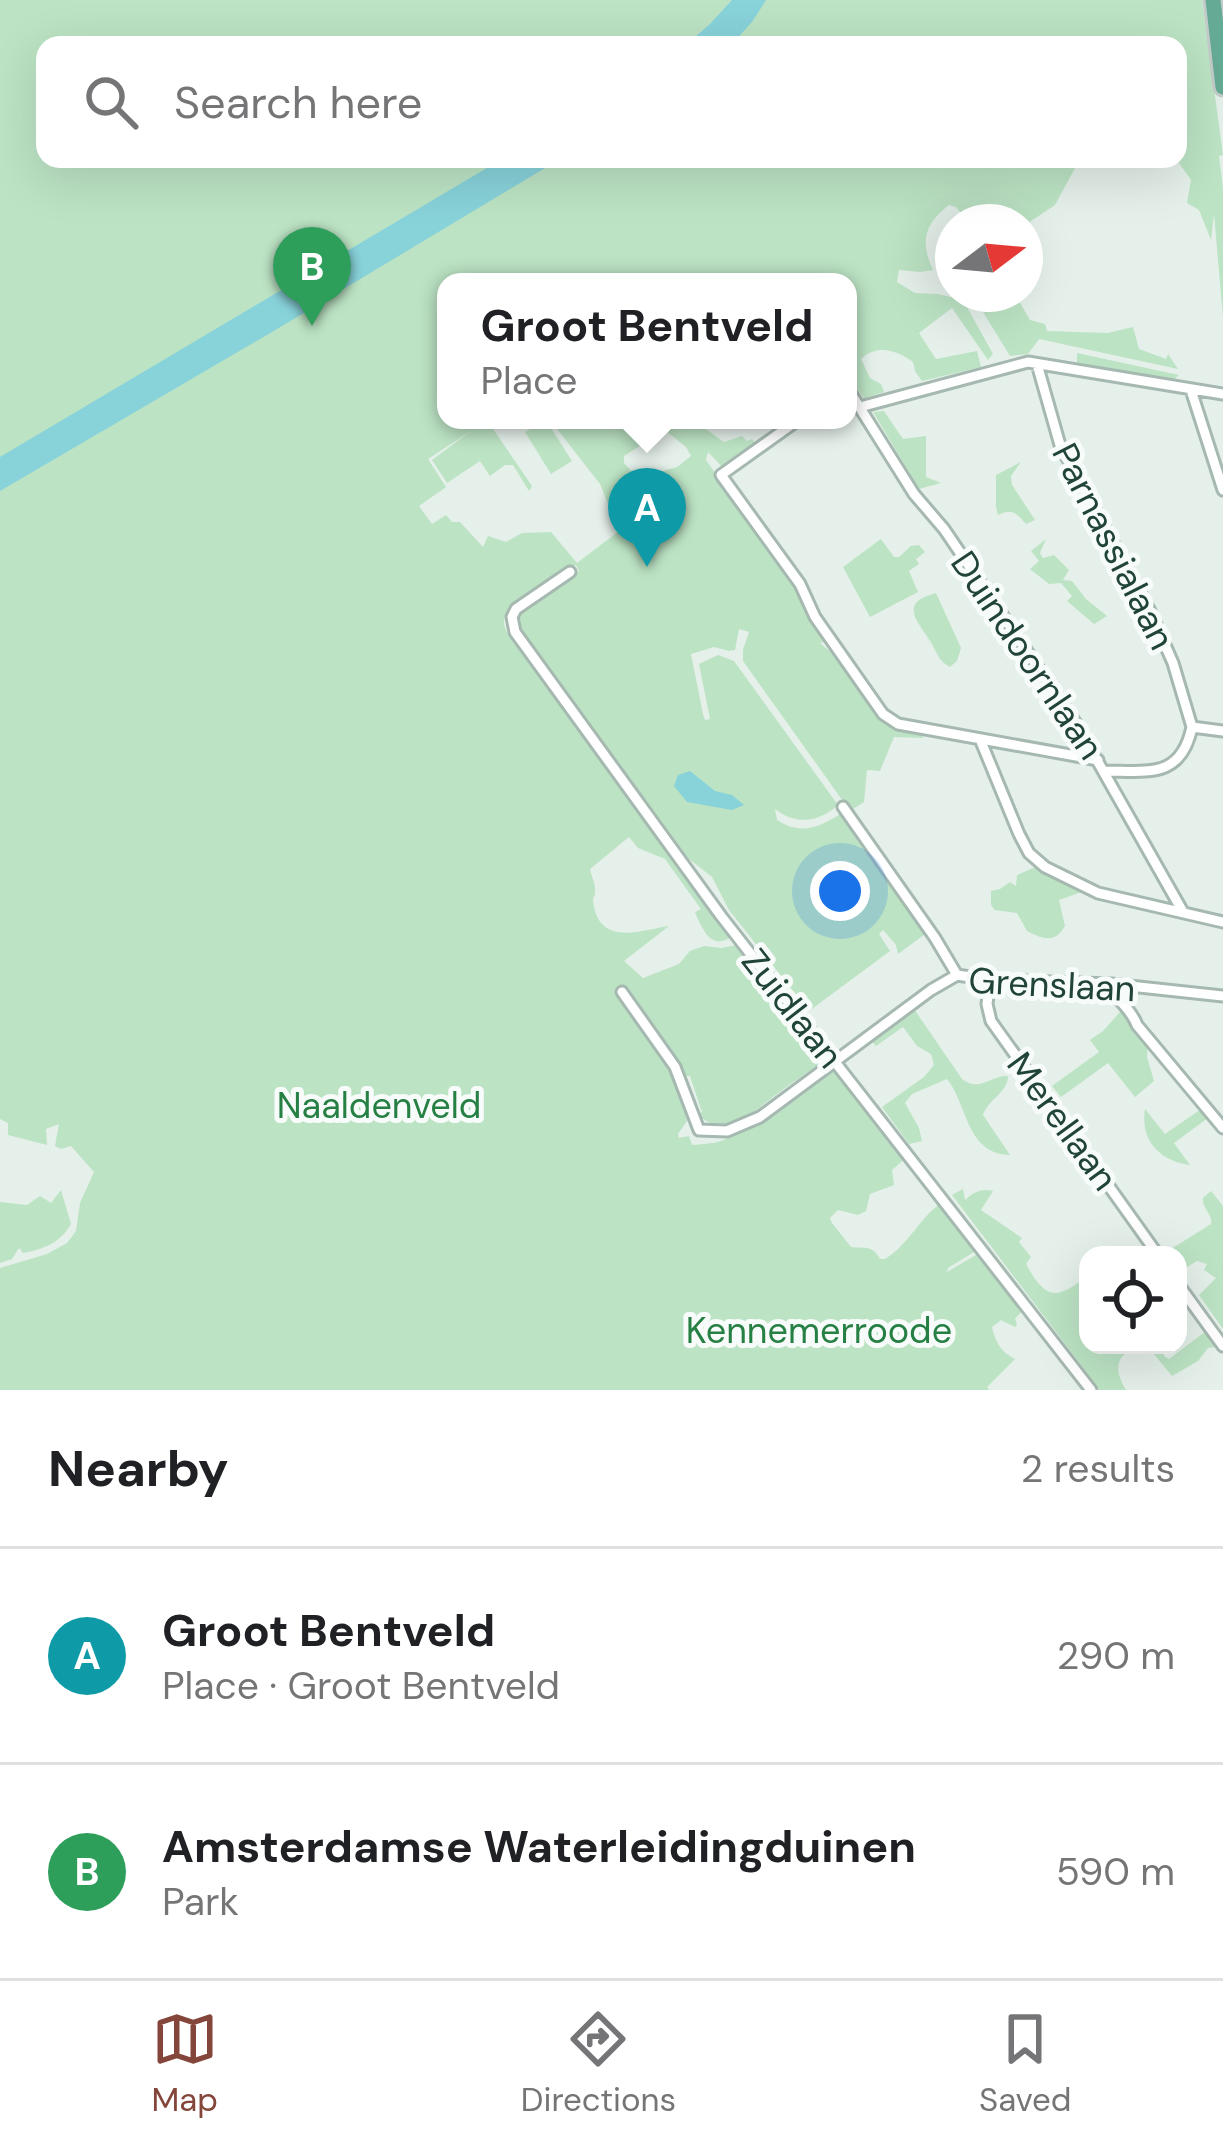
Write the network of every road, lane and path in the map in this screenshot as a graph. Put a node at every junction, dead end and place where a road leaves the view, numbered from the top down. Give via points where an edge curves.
1 (1213, 0) edge
2 (1223, 87) edge
3 (1037, 364) junction
4 (1191, 390) junction
5 (1223, 394) edge
6 (857, 402) edge
7 (860, 406) junction
8 (785, 429) edge
9 (1223, 490) edge
10 (570, 572) dead end
11 (1192, 728) junction
12 (1223, 731) edge
13 (980, 740) junction
14 (1098, 760) junction
15 (1105, 771) junction
16 (843, 807) dead end
17 (1183, 911) junction
18 (1223, 922) edge
19 (957, 975) junction
20 (990, 980) junction
21 (1111, 984) junction
22 (1145, 989) junction
23 (622, 992) dead end
24 (1223, 996) edge
25 (1132, 1010) junction
26 (835, 1061) junction
27 (1223, 1128) edge
28 (1152, 1246) edge
29 (1187, 1296) edge
30 (1223, 1346) edge
31 (1090, 1390) edge

1 - 2 main road
3 - 4 street
3 - 7 street
3 - 11 street, Parnassialaan via 1060,443 1150,611
4 - 5 street
4 - 9 street
6 - 7 street, Duindoornlaan
7 - 14 street, Duindoornlaan
8 - 13 street via 721,475 883,714
10 - 26 street, Zuidlaan via 516,609 515,632
11 - 12 street
11 - 15 street via 1182,756 1166,767
13 - 14 street
13 - 17 street via 1019,834 1045,867 1098,892
14 - 15 street, Duindoornlaan
15 - 17 street, Duindoornlaan
16 - 19 street
17 - 18 street
19 - 20 street, Grenslaan
19 - 26 street, Grenslaan
20 - 21 street, Grenslaan
20 - 28 street, Merellaan via 991,1021
21 - 22 street, Grenslaan
21 - 25 street
22 - 24 street, Grenslaan
22 - 25 street
23 - 26 street, Grenslaan via 675,1067 699,1130 746,1125
25 - 27 street
26 - 31 street, Zuidlaan
29 - 30 street

